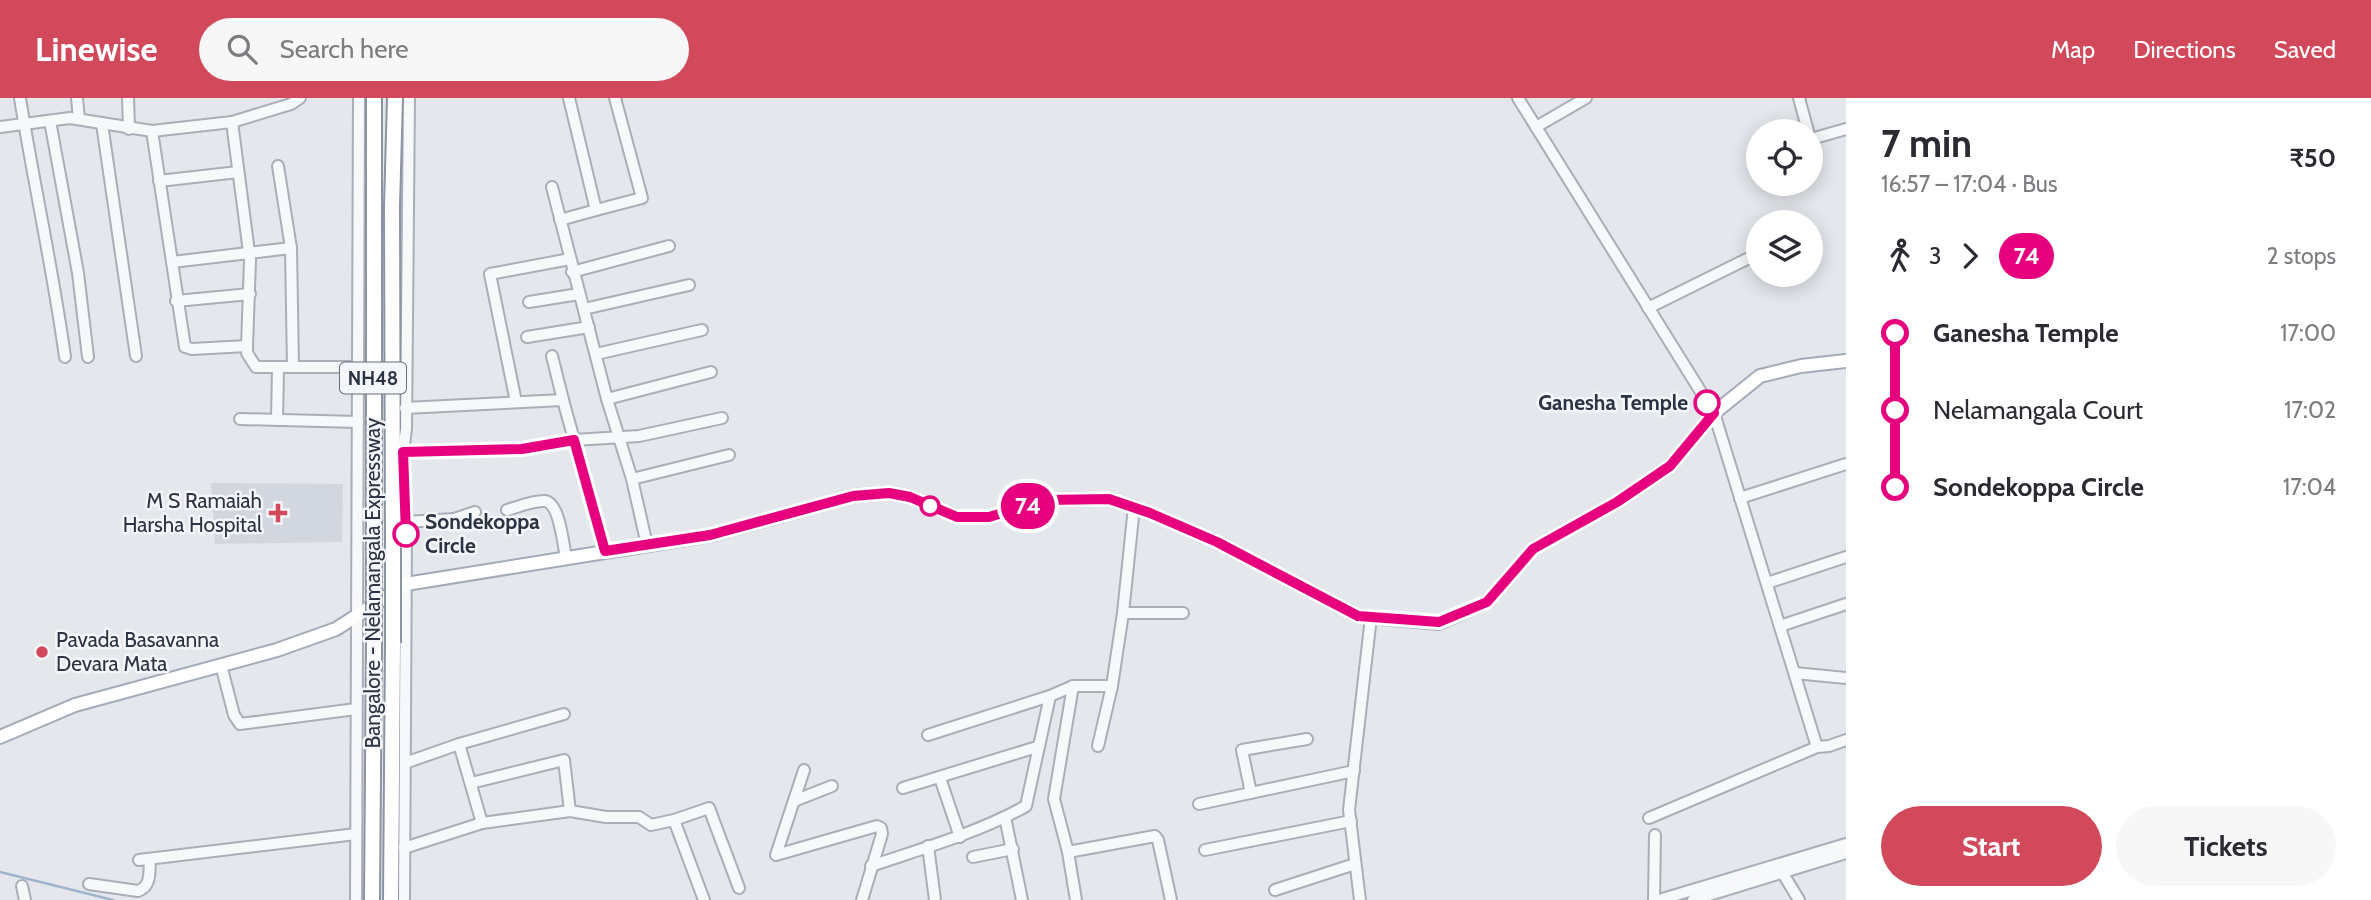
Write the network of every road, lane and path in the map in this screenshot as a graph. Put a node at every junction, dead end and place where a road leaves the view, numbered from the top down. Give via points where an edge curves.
1 (20, 98) edge
2 (77, 98) edge
3 (128, 98) edge
4 (300, 98) edge
5 (359, 98) edge
6 (374, 98) edge
7 (395, 98) edge
8 (408, 98) edge
9 (569, 98) edge
10 (615, 98) edge
11 (1518, 98) edge
12 (1586, 98) edge
13 (1799, 98) edge
14 (79, 119) junction
15 (1805, 119) edge
16 (50, 121) junction
17 (232, 122) junction
18 (24, 124) junction
19 (102, 124) junction
20 (0, 127) edge
21 (1536, 127) junction
22 (129, 129) junction
23 (1846, 129) edge
24 (152, 131) junction
25 (1823, 136) edge
26 (278, 166) dead end
27 (239, 172) junction
28 (159, 181) junction
29 (552, 187) dead end
30 (596, 210) junction
31 (560, 220) junction
32 (669, 246) dead end
33 (291, 248) junction
34 (250, 251) junction
35 (570, 259) junction
36 (1746, 259) edge
37 (172, 262) junction
38 (572, 272) junction
39 (689, 285) dead end
40 (250, 294) junction
41 (579, 294) junction
42 (176, 301) junction
43 (529, 302) dead end
44 (1648, 308) junction
45 (584, 309) junction
46 (589, 327) junction
47 (702, 330) dead end
48 (527, 337) dead end
49 (247, 346) junction
50 (596, 354) junction
51 (136, 356) dead end
52 (552, 356) dead end
53 (65, 357) dead end
54 (88, 357) dead end
55 (1846, 361) edge
56 (278, 367) junction
57 (293, 367) junction
58 (359, 367) junction
59 (711, 372) dead end
60 (607, 398) junction
61 (563, 401) junction
62 (516, 402) junction
63 (405, 408) junction
64 (1714, 413) junction
65 (722, 418) dead end
66 (240, 419) dead end
67 (277, 419) junction
68 (358, 422) junction
69 (619, 436) junction
70 (574, 440) junction
71 (403, 452) junction
72 (729, 455) dead end
73 (1846, 464) edge
74 (632, 479) junction
75 (1740, 498) junction
76 (1134, 507) junction
77 (507, 510) dead end
78 (475, 512) dead end
79 (406, 522) junction
80 (647, 545) junction
81 (605, 551) junction
82 (566, 557) junction
83 (1846, 557) edge
84 (406, 583) junction
85 (1767, 583) junction
86 (1846, 604) edge
87 (1183, 612) dead end
88 (1124, 613) junction
89 (356, 617) junction
90 (1371, 617) junction
91 (1780, 626) junction
92 (221, 665) junction
93 (1795, 673) junction
94 (1846, 678) edge
95 (1112, 685) junction
96 (1073, 686) junction
97 (1050, 696) junction
98 (356, 709) junction
99 (564, 714) dead end
100 (928, 735) dead end
101 (0, 737) edge
102 (1307, 739) dead end
103 (1846, 740) edge
104 (459, 744) junction
105 (1098, 746) dead end
106 (1037, 747) junction
107 (1817, 747) junction
108 (405, 763) junction
109 (804, 770) dead end
110 (1354, 771) junction
111 (940, 778) junction
112 (471, 783) junction
113 (832, 786) dead end
114 (903, 788) dead end
115 (1251, 793) junction
116 (794, 801) junction
117 (1199, 804) dead end
118 (570, 811) junction
119 (1005, 817) junction
120 (1649, 818) dead end
121 (674, 820) junction
122 (1351, 821) junction
123 (482, 823) junction
124 (356, 834) junction
125 (1655, 835) dead end
126 (960, 837) junction
127 (1846, 844) edge
128 (928, 846) junction
129 (404, 848) junction
130 (1013, 849) junction
131 (1205, 850) dead end
132 (1068, 852) junction
133 (1846, 853) edge
134 (973, 857) dead end
135 (1355, 863) junction
136 (872, 866) junction
137 (1782, 873) junction
138 (89, 884) dead end
139 (22, 886) dead end
140 (739, 888) dead end
141 (1275, 890) dead end
142 (24, 900) edge
143 (356, 900) edge
144 (372, 900) edge
145 (391, 900) edge
146 (404, 900) edge
147 (704, 900) edge
148 (862, 900) edge
149 (935, 900) edge
150 (1022, 900) edge
151 (1076, 900) edge
152 (1171, 900) edge
153 (1360, 900) edge
154 (1657, 900) edge
155 (1693, 900) edge
156 (1799, 900) edge

1 - 18 street
2 - 14 street
3 - 22 street
4 - 17 street
5 - 58 street
6 - 144 highway, Bangalore - Nelamangala Expressway / NH48, bridge
7 - 145 highway, Bangalore - Nelamangala Expressway / NH48, bridge
8 - 63 street
9 - 30 street
10 - 30 street via 642,198
11 - 21 street
12 - 21 street
13 - 15 street
14 - 16 street
14 - 19 street
16 - 18 street
16 - 54 street
17 - 24 street
17 - 27 street
18 - 20 street
18 - 53 street
19 - 22 street
19 - 51 street
21 - 44 street
22 - 24 street
23 - 25 street
24 - 28 street
26 - 33 street
27 - 28 street
27 - 34 street
28 - 37 street
29 - 31 street
30 - 31 street
31 - 35 street
32 - 38 street
33 - 34 street
33 - 57 street
34 - 37 street
34 - 40 street
35 - 38 street
35 - 62 street via 490,274
36 - 44 street
37 - 42 street
38 - 41 street
39 - 45 street
40 - 42 street
40 - 49 street
41 - 43 street
41 - 45 street
42 - 49 street via 185,346
44 - 64 street
45 - 46 street
46 - 48 street
46 - 50 street
47 - 50 street
49 - 56 street via 256,367
50 - 60 street
52 - 61 street
55 - 64 main road via 1760,376
56 - 57 street
56 - 67 street
57 - 58 street
58 - 68 street
59 - 60 street
60 - 69 street
61 - 62 street
61 - 70 street
62 - 63 street
63 - 71 street
64 - 75 street
64 - 90 main road via 1670,466 1533,549 1487,602 1439,622
65 - 69 street
66 - 67 street
67 - 68 street
68 - 89 street
69 - 70 street
69 - 74 street
70 - 71 street via 522,449
70 - 81 street
71 - 79 street
72 - 74 street
73 - 75 street
74 - 80 street
75 - 85 street
76 - 80 main road via 1109,499 1046,500 989,517 957,517 889,493 853,496 710,535
76 - 88 street
76 - 90 main road via 1217,542 1358,616
77 - 82 street via 552,503
78 - 79 street via 454,519
79 - 84 street
80 - 81 main road
81 - 82 main road
82 - 84 main road
83 - 85 street
84 - 89 main road
84 - 108 street
85 - 91 street
86 - 91 street
87 - 88 street
88 - 95 street
89 - 92 main road via 289,646
89 - 98 street
90 - 110 street
91 - 93 street
92 - 98 street via 240,723
92 - 101 main road via 75,705
93 - 94 street
93 - 107 street
95 - 96 street
95 - 105 street
96 - 97 street
96 - 132 street via 1054,799
97 - 100 street
97 - 106 street
98 - 124 street
99 - 104 street
102 - 115 street via 1242,750
103 - 107 street
104 - 108 street
104 - 112 street
106 - 111 street
106 - 119 street via 1026,806
107 - 120 street
108 - 129 street
109 - 116 street
110 - 115 street
110 - 122 street
111 - 114 street
111 - 126 street
112 - 118 street via 564,760
112 - 123 street
113 - 116 street
115 - 117 street
116 - 136 street via 776,855 877,826 882,835
118 - 121 street via 639,817 651,825
118 - 123 street
119 - 126 street
119 - 130 street
121 - 140 street via 709,808
121 - 147 street
122 - 131 street
122 - 135 street
123 - 129 street
124 - 138 street via 145,860 148,883 138,891
124 - 143 street
125 - 154 street
126 - 128 street
127 - 154 street
128 - 136 street
128 - 149 street
129 - 146 street
130 - 134 street
130 - 150 street
132 - 151 street
132 - 152 street via 1155,836
133 - 137 street
135 - 141 street
135 - 153 street
136 - 148 street
137 - 155 street
137 - 156 street
139 - 142 street

